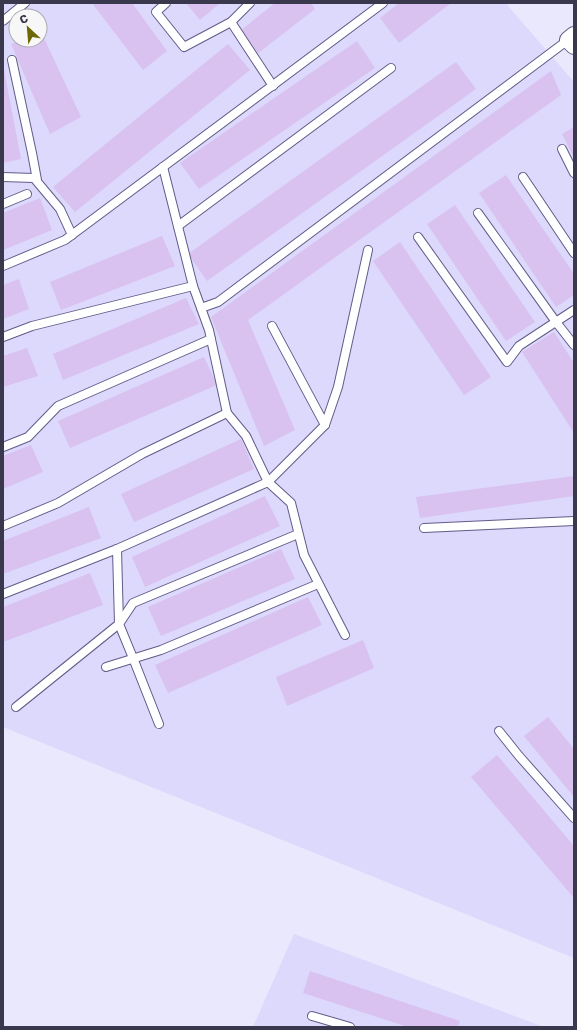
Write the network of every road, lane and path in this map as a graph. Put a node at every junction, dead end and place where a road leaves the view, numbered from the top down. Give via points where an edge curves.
1 (26, 3) edge
2 (166, 3) edge
3 (250, 3) edge
4 (383, 3) edge
5 (5, 18) edge
6 (231, 22) junction
7 (572, 40) edge
8 (12, 60) dead end
9 (391, 68) dead end
10 (273, 86) junction
11 (562, 149) dead end
12 (163, 167) junction
13 (574, 173) edge
14 (523, 177) dead end
15 (3, 178) edge
16 (36, 180) junction
17 (26, 194) dead end
18 (3, 204) edge
19 (478, 213) dead end
20 (178, 226) junction
21 (72, 235) junction
22 (418, 236) dead end
23 (368, 250) dead end
24 (574, 253) edge
25 (3, 266) edge
26 (193, 286) junction
27 (201, 308) junction
28 (574, 310) edge
29 (556, 322) junction
30 (272, 326) dead end
31 (3, 337) edge
32 (211, 339) junction
33 (574, 345) edge
34 (227, 413) junction
35 (325, 425) junction
36 (3, 447) edge
37 (268, 482) junction
38 (574, 521) edge
39 (3, 526) edge
40 (424, 528) dead end
41 (298, 534) junction
42 (117, 549) junction
43 (318, 584) junction
44 (3, 594) edge
45 (118, 624) junction
46 (345, 635) dead end
47 (133, 658) junction
48 (106, 666) dead end
49 (16, 707) dead end
50 (159, 724) dead end
51 (499, 731) dead end
52 (574, 818) edge
53 (312, 1016) dead end
54 (350, 1027) edge

1 - 5 lane
2 - 6 lane via 156,12 184,47
3 - 6 lane
4 - 10 lane
6 - 10 lane
7 - 27 lane via 218,302
8 - 16 lane
9 - 20 lane
10 - 12 lane
11 - 13 lane
12 - 20 lane
12 - 21 lane
14 - 24 lane
15 - 16 lane
16 - 21 lane via 60,209
17 - 18 lane
19 - 29 lane
20 - 26 lane
21 - 25 lane
22 - 29 lane via 507,362 519,346
23 - 35 lane via 338,387
26 - 27 lane
26 - 31 lane via 32,326
27 - 32 lane
28 - 29 lane
29 - 33 lane
30 - 35 lane
32 - 34 lane
32 - 36 lane via 58,406 28,437
34 - 37 lane via 246,436
34 - 39 lane via 142,454 58,504
35 - 37 lane
37 - 41 lane via 291,503
37 - 42 lane
38 - 40 lane
41 - 43 lane via 304,555
41 - 45 lane via 133,603
42 - 44 lane
42 - 45 lane
43 - 46 lane
43 - 47 lane via 161,650
45 - 47 lane
45 - 49 lane
47 - 48 lane
47 - 50 lane
51 - 52 lane
53 - 54 lane

